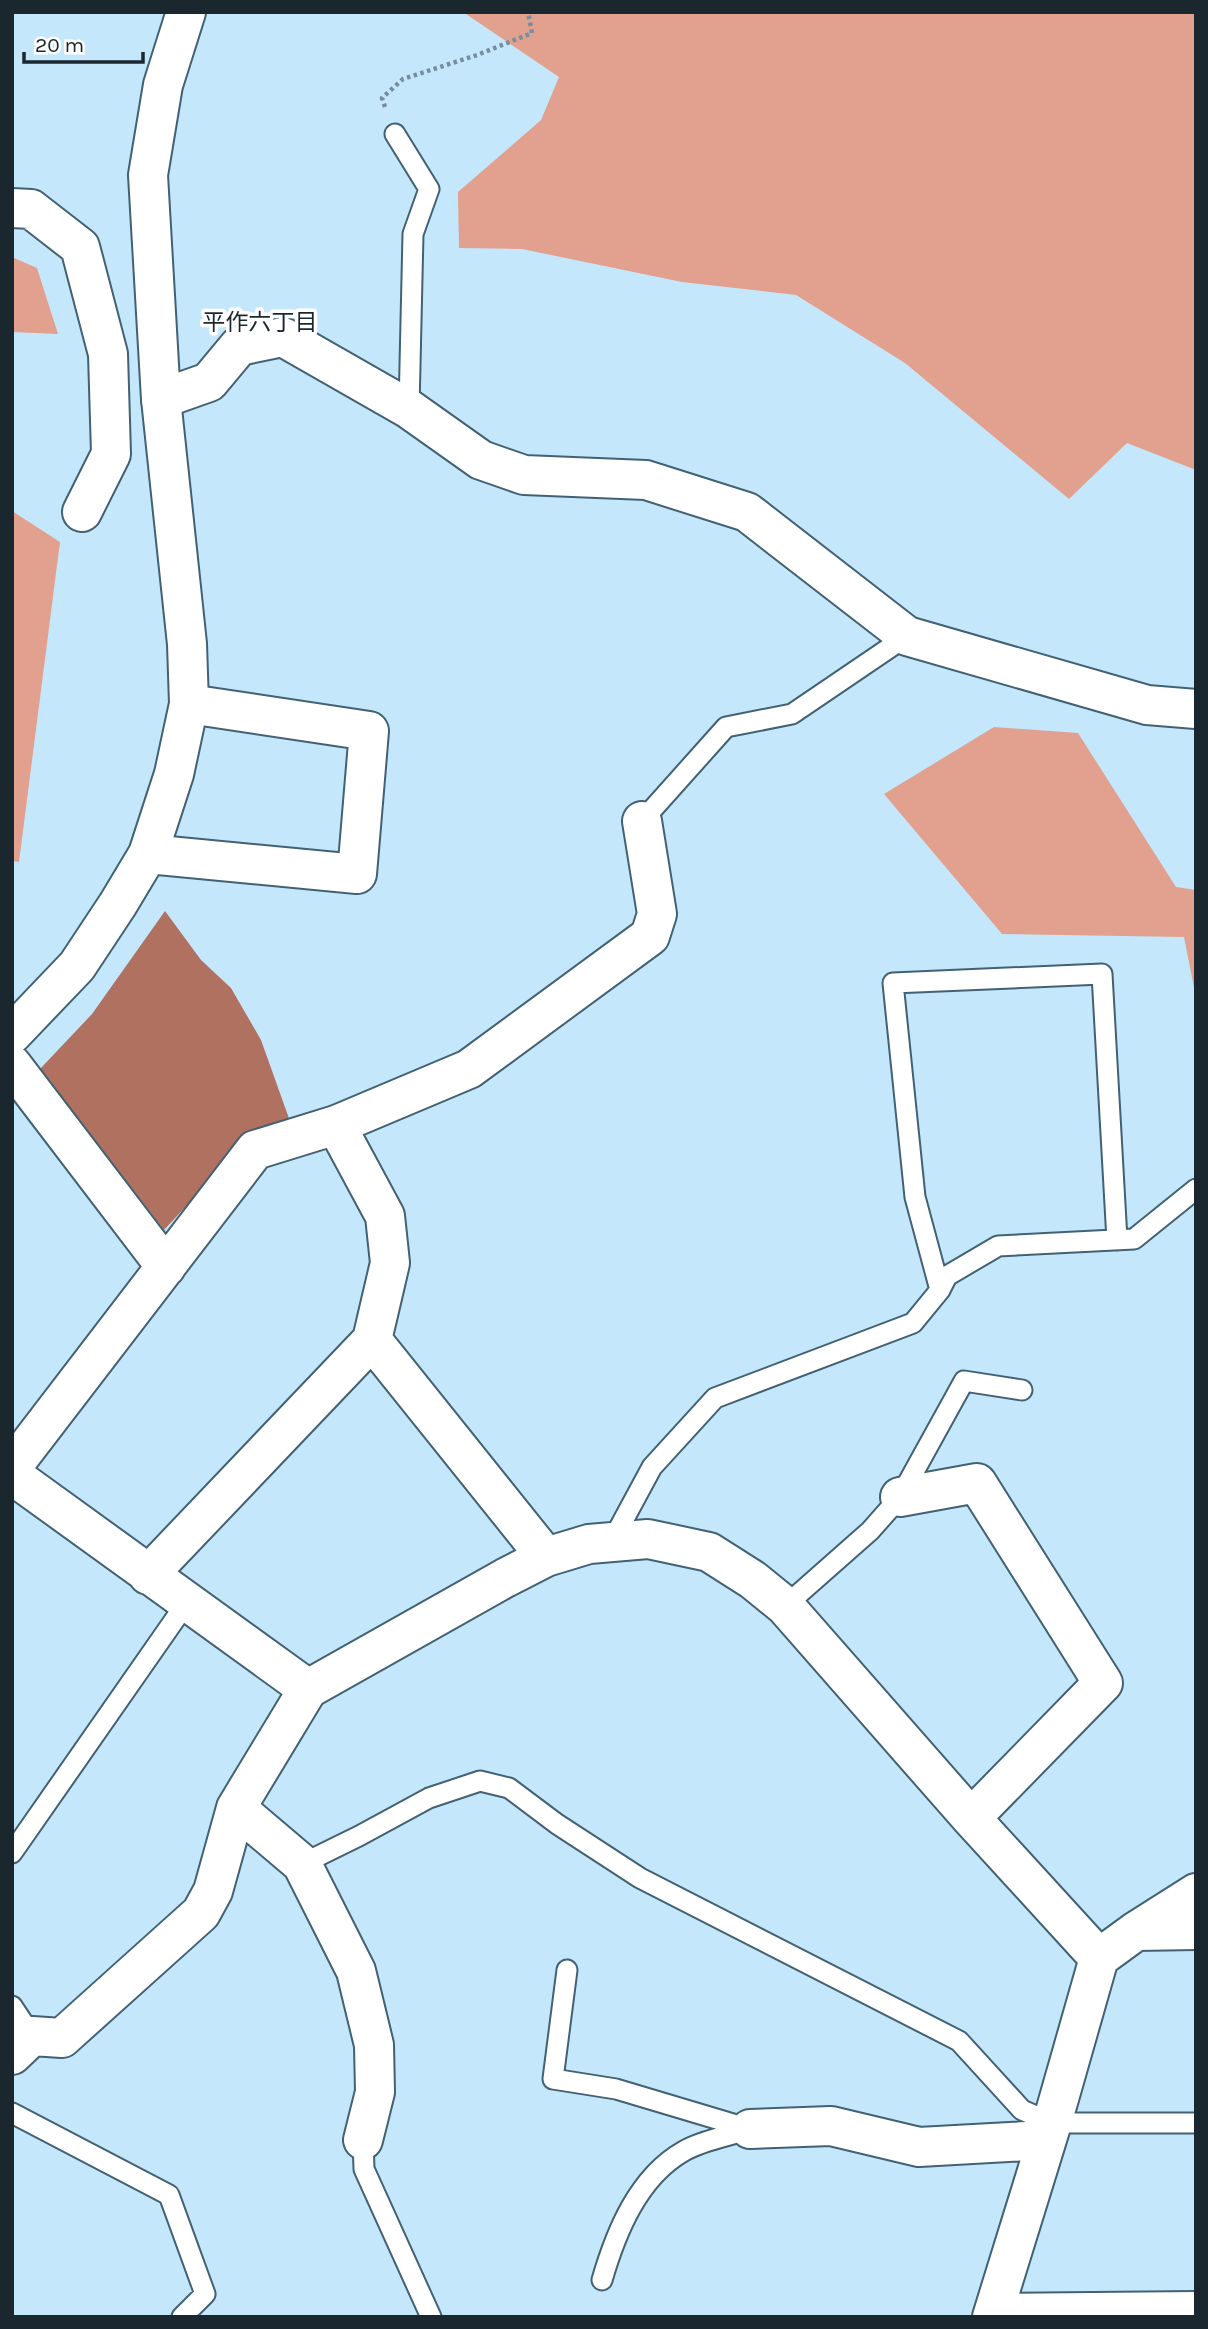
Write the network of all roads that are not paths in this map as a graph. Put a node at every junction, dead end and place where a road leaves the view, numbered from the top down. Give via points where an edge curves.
1 (186, 12) edge
2 (395, 134) road end
3 (12, 208) edge
4 (110, 378) junction
5 (160, 386) junction
6 (410, 409) junction
7 (82, 512) dead end
8 (907, 636) junction
9 (189, 704) junction
10 (1196, 709) edge
11 (642, 821) joint
12 (148, 854) junction
13 (12, 1034) edge
14 (12, 1065) edge
15 (336, 1125) junction
16 (1196, 1189) edge
17 (1117, 1240) junction
18 (166, 1267) junction
19 (940, 1290) junction
20 (372, 1340) junction
21 (1023, 1390) dead end
22 (12, 1467) edge
23 (12, 1475) edge
24 (900, 1497) junction
25 (611, 1543) junction
26 (546, 1557) junction
27 (148, 1575) junction
28 (187, 1602) junction
29 (785, 1606) junction
30 (308, 1689) junction
31 (236, 1808) junction
32 (971, 1818) junction
33 (12, 1853) edge
34 (302, 1864) junction
35 (1196, 1894) edge
36 (1196, 1930) edge
37 (1136, 1931) junction
38 (1099, 1958) junction
39 (567, 1970) dead end
40 (19, 2032) edge
41 (12, 2113) edge
42 (1196, 2123) edge
43 (750, 2129) junction
44 (1049, 2132) junction
45 (363, 2140) joint
46 (602, 2280) dead end
47 (1186, 2313) edge
48 (993, 2315) edge
49 (1043, 2315) edge
50 (182, 2317) edge
51 (431, 2317) edge

1 - 5 street via 163,85 148,175
2 - 6 lane via 429,189 413,234
3 - 4 street via 31,209 80,247
4 - 5 street
4 - 7 street via 111,454
5 - 6 street via 209,382 239,346 283,337
5 - 9 street
6 - 8 street via 481,460 524,475 646,480 747,512
8 - 10 street via 1147,705
8 - 11 lane via 792,713 726,727
9 - 12 street via 174,774
9 - 12 street via 369,731 357,874
11 - 15 street via 657,914 650,936 469,1069
12 - 13 street via 77,966
14 - 18 street
15 - 18 street via 256,1150
15 - 20 street via 385,1216 390,1263
16 - 17 lane via 1134,1239
17 - 19 lane via 998,1246 947,1276
17 - 19 lane via 1102,974 893,983 915,1197
18 - 22 street
19 - 25 lane via 913,1323 715,1398 652,1467
20 - 26 street
20 - 27 street
21 - 24 lane via 964,1381
23 - 27 street
24 - 29 lane via 870,1531
24 - 32 street via 977,1483 1103,1684
25 - 26 street
25 - 29 street via 648,1539 709,1552
26 - 30 street
27 - 28 street
28 - 30 street
28 - 33 lane
29 - 32 street
30 - 31 street
31 - 34 street
31 - 40 street via 213,1891 201,1913 62,2038
32 - 38 street
34 - 44 lane via 429,1798 480,1781 509,1788 640,1878 959,2040 1022,2110
34 - 45 street via 356,1971 374,2045 375,2092
35 - 37 street
36 - 37 street
37 - 38 street
38 - 44 street
39 - 43 lane via 553,2079 616,2090
41 - 50 lane via 169,2194 205,2294
42 - 44 lane
43 - 44 street via 831,2126 919,2147
43 - 46 lane via 685,2150 659,2168 631,2206
44 - 48 street
45 - 51 lane via 364,2169
47 - 49 street
48 - 49 street

